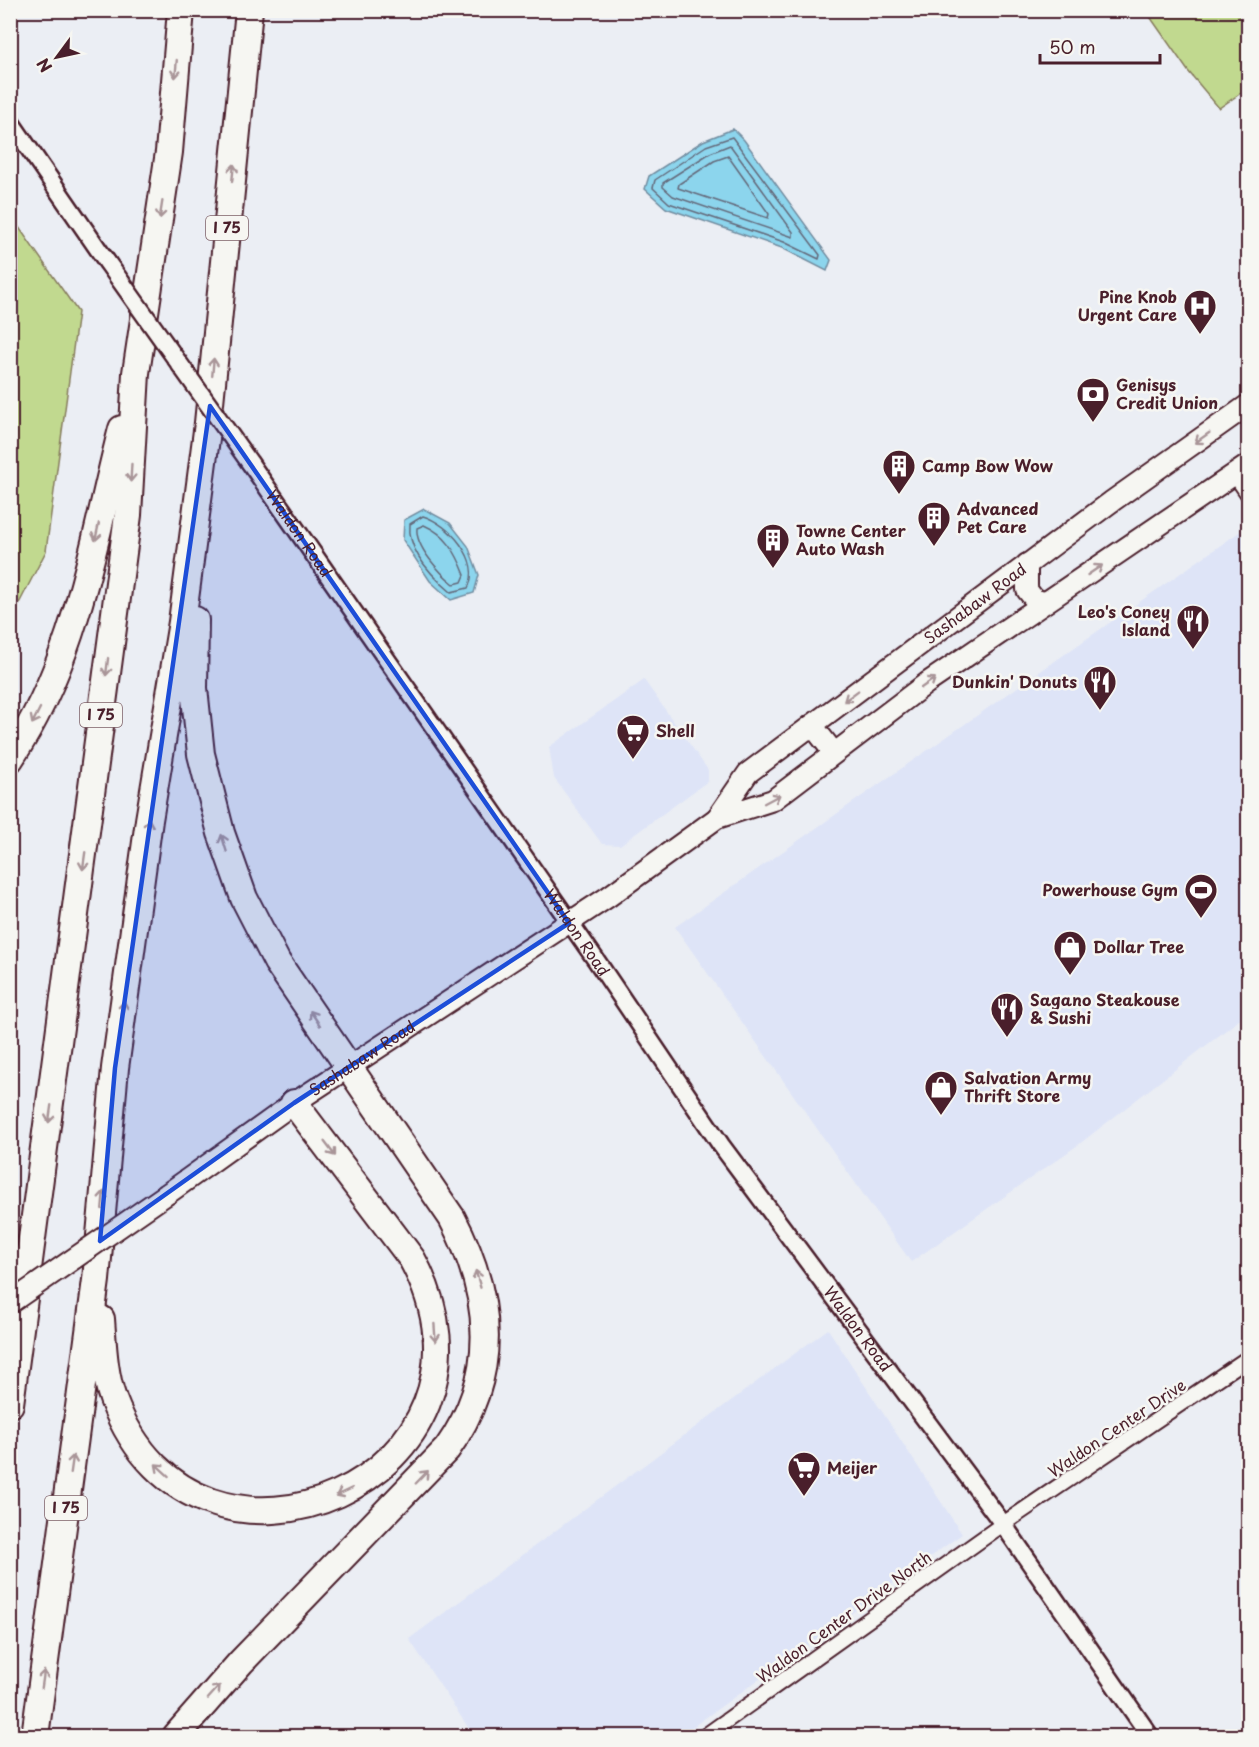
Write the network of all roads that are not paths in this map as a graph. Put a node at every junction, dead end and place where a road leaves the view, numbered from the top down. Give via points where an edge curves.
1 (181, 10) edge
2 (249, 10) edge
3 (10, 121) edge
4 (136, 373) junction
5 (1248, 405) edge
6 (205, 446) junction
7 (1242, 470) edge
8 (1248, 494) edge
9 (1028, 564) junction
10 (1046, 602) junction
11 (812, 725) junction
12 (834, 753) junction
13 (10, 759) edge
14 (717, 818) junction
15 (569, 923) junction
16 (347, 1067) junction
17 (294, 1103) junction
18 (96, 1280) junction
19 (10, 1303) edge
20 (1248, 1358) edge
21 (10, 1404) edge
22 (1003, 1524) junction
23 (726, 1730) edge
24 (35, 1737) edge
25 (176, 1737) edge
26 (705, 1737) edge
27 (1150, 1737) edge

1 -> 4 highway, I 75 via 170,152
6 -> 2 highway, I 75
3 - 15 street, Waldon Road, bridge
4 -> 13 highway via 72,632 45,698
4 -> 21 highway, I 75 via 128,515
5 -> 9 main road, Sashabaw Road
16 -> 6 highway via 258,928 230,860 201,754 194,688
18 -> 6 highway, I 75 via 115,1068
7 - 8 street
10 -> 7 main road, Sashabaw Road
9 - 10 main road via 1026,590 1035,600
9 -> 11 main road, Sashabaw Road
12 -> 10 main road, Sashabaw Road via 927,683
11 - 12 main road
11 - 14 main road, Sashabaw Road via 748,773
14 -> 12 main road, Sashabaw Road via 773,800
14 - 15 main road, Sashabaw Road
15 - 16 main road, Sashabaw Road
15 - 22 street, Waldon Road via 721,1145
16 - 17 main road, Sashabaw Road
25 -> 16 highway via 242,1662 432,1467 460,1430 479,1383 486,1332 484,1305 468,1248 452,1218
17 -> 18 highway via 412,1259 426,1285 436,1347 429,1392 407,1437 391,1459 353,1488 305,1507 280,1510 225,1506 174,1481 138,1445 113,1399
17 - 19 main road, Sashabaw Road, bridge
24 -> 18 highway, I 75
20 - 22 street, Waldon Center Drive
22 - 23 street, Waldon Center Drive North
22 - 27 street, Waldon Road
23 - 26 street, Waldon Center Drive North

